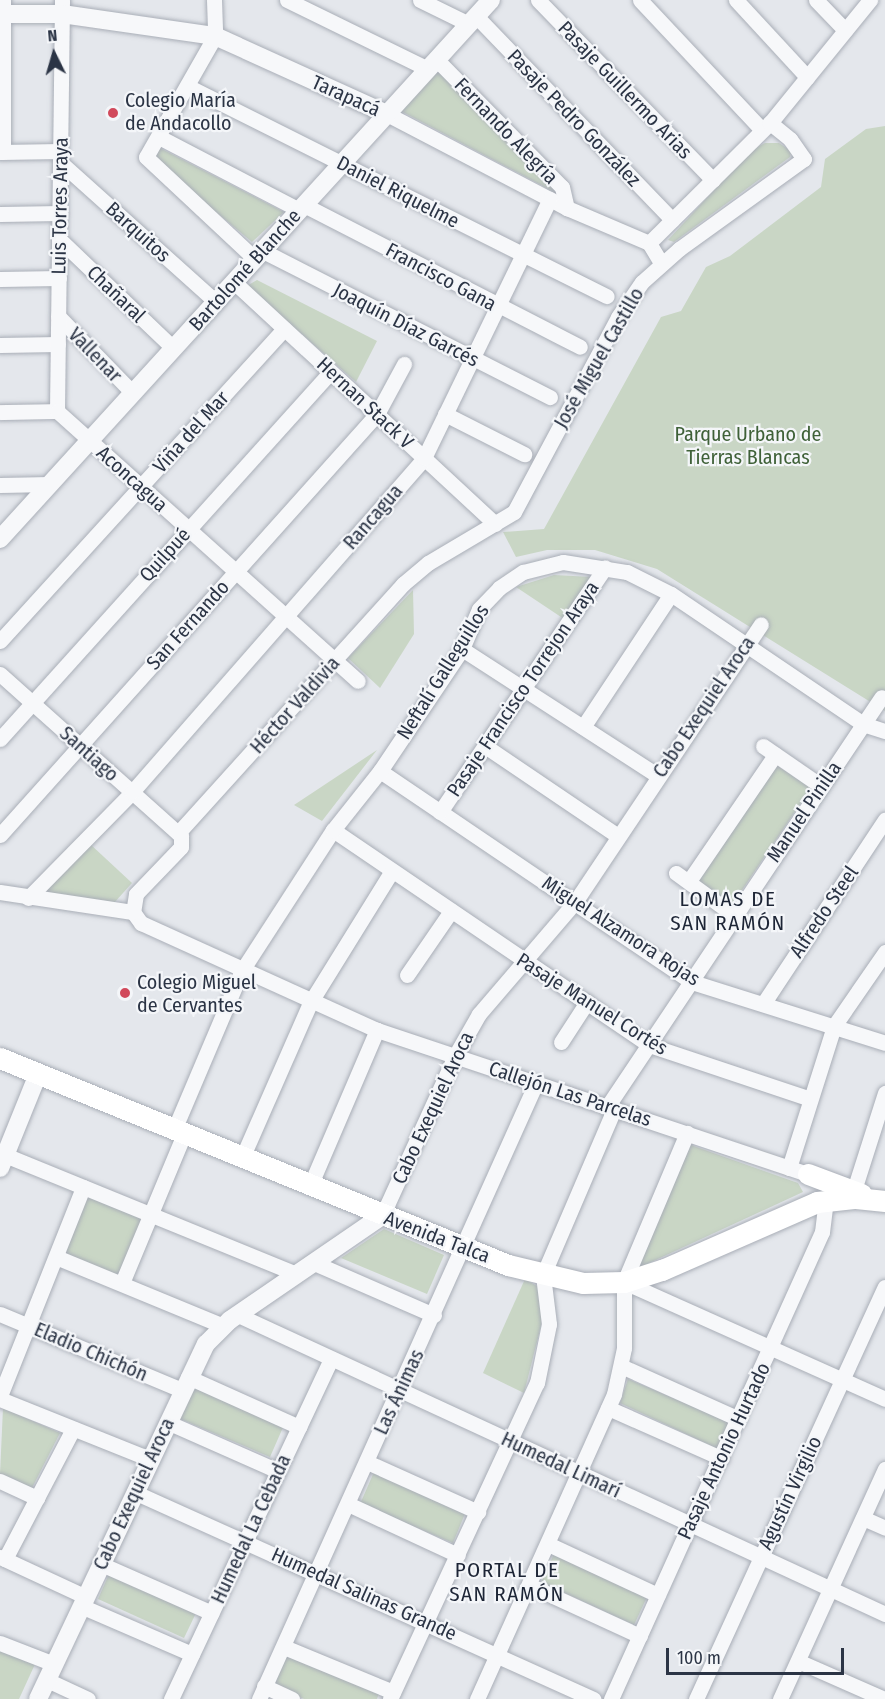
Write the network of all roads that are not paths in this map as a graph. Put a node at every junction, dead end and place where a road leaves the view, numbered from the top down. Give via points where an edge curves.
1 (214, 0) edge
2 (287, 0) edge
3 (420, 0) edge
4 (446, 0) edge
5 (491, 0) edge
6 (538, 0) edge
7 (640, 0) edge
8 (736, 0) edge
9 (816, 0) edge
10 (870, 0) edge
11 (62, 7) edge
12 (2, 10) edge
13 (472, 20) junction
14 (845, 30) junction
15 (215, 36) junction
16 (432, 64) junction
17 (807, 77) junction
18 (189, 87) junction
19 (387, 114) junction
20 (766, 126) junction
21 (159, 138) junction
22 (1, 152) edge
23 (60, 156) junction
24 (342, 164) junction
25 (712, 180) junction
26 (550, 199) junction
27 (302, 208) junction
28 (567, 208) junction
29 (60, 213) junction
30 (0, 214) edge
31 (672, 220) junction
32 (59, 239) junction
33 (649, 243) junction
34 (259, 255) junction
35 (523, 255) junction
36 (661, 263) junction
37 (58, 278) junction
38 (0, 279) edge
39 (234, 282) junction
40 (607, 296) dead end
41 (216, 302) junction
42 (498, 307) junction
43 (58, 316) junction
44 (284, 329) junction
45 (58, 344) junction
46 (0, 345) edge
47 (580, 347) dead end
48 (173, 348) junction
49 (472, 359) junction
50 (404, 364) dead end
51 (331, 372) junction
52 (133, 393) junction
53 (550, 397) dead end
54 (57, 411) junction
55 (0, 412) edge
56 (377, 414) junction
57 (446, 414) junction
58 (89, 441) junction
59 (524, 454) dead end
60 (424, 458) junction
61 (0, 484) edge
62 (50, 484) junction
63 (142, 488) junction
64 (495, 524) junction
65 (189, 529) junction
66 (0, 539) edge
67 (605, 567) junction
68 (237, 572) junction
69 (671, 594) junction
70 (285, 616) junction
71 (760, 624) dead end
72 (0, 641) edge
73 (745, 643) junction
74 (462, 649) junction
75 (335, 660) junction
76 (0, 674) edge
77 (358, 681) dead end
78 (523, 688) junction
79 (881, 697) dead end
80 (32, 703) junction
81 (863, 724) junction
82 (583, 727) junction
83 (885, 731) edge
84 (0, 739) edge
85 (79, 745) junction
86 (485, 746) junction
87 (380, 771) junction
88 (658, 776) junction
89 (821, 786) junction
90 (132, 792) junction
91 (440, 812) junction
92 (885, 820) edge
93 (333, 830) junction
94 (178, 833) junction
95 (0, 835) edge
96 (618, 836) junction
97 (392, 871) junction
98 (0, 892) edge
99 (28, 898) junction
100 (575, 903) junction
101 (451, 911) junction
102 (133, 912) junction
103 (735, 916) junction
104 (884, 954) edge
105 (522, 960) junction
106 (241, 972) junction
107 (407, 975) dead end
108 (692, 982) junction
109 (587, 1002) junction
110 (310, 1003) junction
111 (763, 1004) junction
112 (834, 1026) junction
113 (377, 1030) junction
114 (561, 1042) dead end
115 (885, 1043) edge
116 (649, 1045) junction
117 (455, 1056) junction
118 (0, 1058) edge
119 (38, 1074) junction
120 (537, 1083) junction
121 (885, 1093) edge
122 (810, 1099) junction
123 (611, 1108) junction
124 (179, 1132) junction
125 (687, 1133) junction
126 (242, 1158) junction
127 (2, 1159) edge
128 (798, 1171) junction
129 (310, 1186) junction
130 (83, 1187) junction
131 (869, 1196) edge
132 (822, 1201) junction
133 (151, 1215) junction
134 (382, 1216) junction
135 (463, 1247) junction
136 (56, 1257) junction
137 (312, 1262) junction
138 (296, 1274) junction
139 (543, 1275) junction
140 (624, 1282) junction
141 (122, 1283) junction
142 (885, 1287) edge
143 (0, 1314) edge
144 (238, 1315) junction
145 (434, 1315) junction
146 (27, 1325) junction
147 (223, 1326) junction
148 (771, 1349) junction
149 (331, 1359) junction
150 (621, 1366) junction
151 (843, 1379) junction
152 (185, 1383) junction
153 (400, 1390) junction
154 (0, 1398) edge
155 (885, 1399) edge
156 (608, 1408) junction
157 (739, 1419) junction
158 (167, 1422) junction
159 (299, 1427) junction
160 (73, 1428) junction
161 (511, 1441) junction
162 (721, 1458) junction
163 (150, 1460) junction
164 (367, 1462) junction
165 (885, 1469) edge
166 (278, 1471) junction
167 (580, 1473) junction
168 (0, 1481) edge
169 (882, 1485) edge
170 (134, 1492) junction
171 (37, 1498) junction
172 (348, 1504) junction
173 (478, 1512) junction
174 (863, 1518) junction
175 (690, 1525) junction
176 (885, 1528) edge
177 (245, 1542) junction
178 (548, 1544) junction
179 (458, 1555) junction
180 (2, 1558) edge
181 (760, 1558) junction
182 (101, 1563) junction
183 (316, 1573) junction
184 (529, 1585) junction
185 (831, 1590) junction
186 (658, 1595) junction
187 (83, 1602) junction
188 (212, 1613) junction
189 (885, 1614) edge
190 (426, 1622) junction
191 (640, 1636) junction
192 (0, 1642) edge
193 (284, 1647) junction
194 (498, 1653) junction
195 (192, 1654) junction
196 (798, 1661) junction
197 (50, 1672) junction
198 (262, 1693) edge
199 (392, 1696) edge
200 (38, 1699) edge
201 (88, 1699) edge
202 (171, 1699) edge
203 (292, 1699) edge
204 (477, 1699) edge
205 (593, 1699) edge
206 (611, 1699) edge
207 (696, 1699) edge
208 (780, 1699) edge
209 (884, 1699) edge

1 - 15 street
2 - 16 street, Fernando Alegría
3 - 13 street, Pasaje Pedro González
4 - 13 street
5 - 13 street, Bartolomé Blanche
6 - 25 street, Pasaje Guillermo Arias
7 - 20 street
8 - 17 street
9 - 14 street
10 - 14 street
11 - 12 street, Tarapacá
11 - 15 street, Tarapacá
11 - 23 street, Luis Torres Araya
12 - 22 street
13 - 16 street, Bartolomé Blanche
13 - 31 street, Pasaje Pedro González
14 - 17 street
15 - 18 street
15 - 19 street, Tarapacá
16 - 19 street, Bartolomé Blanche
16 - 28 street, Fernando Alegría via 562,187
17 - 20 street
18 - 21 street
18 - 24 street, Daniel Riquelme
19 - 24 street, Bartolomé Blanche
19 - 26 street, Tarapacá
20 - 25 street
20 - 36 street, José Miguel Castillo via 790,138 804,159
21 - 27 street, Francisco Gana
21 - 34 street, Joaquín Díaz Garcés via 146,157
22 - 23 street
23 - 29 street, Luis Torres Araya
23 - 41 street, Barquitos
24 - 27 street, Bartolomé Blanche
24 - 35 street, Daniel Riquelme
25 - 31 street
26 - 28 street, Tarapacá
26 - 35 street, Rancagua
27 - 34 street, Bartolomé Blanche
27 - 42 street, Francisco Gana
28 - 33 street, Tarapacá
29 - 30 street
29 - 32 street, Luis Torres Araya
31 - 33 street
32 - 37 street, Luis Torres Araya
32 - 48 street, Chañaral
33 - 36 street
34 - 39 street, Bartolomé Blanche
34 - 49 street, Joaquín Díaz Garcés
35 - 40 street, Daniel Riquelme
35 - 42 street, Rancagua
36 - 64 street, José Miguel Castillo via 622,311 514,512
37 - 38 street, Chañaral
37 - 43 street, Luis Torres Araya
39 - 41 street, Bartolomé Blanche
39 - 44 street, Hernan Stack V
41 - 48 street, Bartolomé Blanche
42 - 47 street, Francisco Gana
42 - 49 street, Rancagua
43 - 45 street, Luis Torres Araya
43 - 52 street, Vallenar
44 - 51 street, Hernan Stack V
44 - 63 street, Viña del Mar
45 - 46 street, Vallenar
45 - 54 street, Luis Torres Araya
48 - 52 street, Bartolomé Blanche
49 - 53 street, Joaquín Díaz Garcés
49 - 57 street, Rancagua
50 - 56 street, San Fernando
51 - 56 street, Hernan Stack V
51 - 65 street, Quilpué
52 - 58 street, Bartolomé Blanche
54 - 55 street
54 - 58 street, Aconcagua
56 - 60 street, Hernan Stack V
56 - 68 street, San Fernando
57 - 59 street
57 - 60 street, Rancagua
58 - 62 street, Bartolomé Blanche
58 - 63 street, Aconcagua
60 - 64 street, Hernan Stack V
60 - 70 street, Rancagua
61 - 62 street
62 - 66 street, Bartolomé Blanche
63 - 65 street, Aconcagua
63 - 72 street, Viña del Mar
64 - 75 street, Héctor Valdivia via 415,573
65 - 68 street, Aconcagua
65 - 80 street, Quilpué
67 - 69 street, Neftalí Galleguillos via 627,572
67 - 74 street, Neftalí Galleguillos via 564,562 517,576 479,609
67 - 78 street, Pasaje Francisco Torrejon Araya
68 - 70 street, Aconcagua
68 - 85 street, San Fernando
69 - 73 street, Neftalí Galleguillos
69 - 82 street
70 - 75 street, Aconcagua
70 - 90 street, Rancagua
71 - 73 street, Cabo Exequiel Aroca
73 - 81 street, Neftalí Galleguillos
73 - 88 street, Cabo Exequiel Aroca
74 - 78 street
74 - 87 street, Neftalí Galleguillos
75 - 77 street, Aconcagua
75 - 94 street, Héctor Valdivia
76 - 80 street, Santiago
78 - 82 street
78 - 86 street, Pasaje Francisco Torrejon Araya
79 - 81 street, Manuel Pinilla
80 - 84 street, Quilpué
80 - 85 street, Santiago
81 - 83 street, Neftalí Galleguillos
81 - 89 street, Manuel Pinilla
82 - 88 street
85 - 90 street, Santiago
85 - 95 street, San Fernando
86 - 91 street, Pasaje Francisco Torrejon Araya
86 - 96 street
87 - 91 street, Miguel Alzamora Rojas
87 - 93 street, Neftalí Galleguillos
88 - 96 street, Cabo Exequiel Aroca
89 - 103 street, Manuel Pinilla
89 - 103 street via 769,751 682,877
90 - 94 street, Santiago
90 - 99 street, Rancagua
91 - 100 street, Miguel Alzamora Rojas
92 - 111 street, Alfredo Steel
93 - 97 street, Pasaje Manuel Cortés
93 - 106 street, Neftalí Galleguillos
94 - 102 street, Héctor Valdivia via 181,847 136,894
96 - 100 street, Cabo Exequiel Aroca
97 - 101 street, Pasaje Manuel Cortés
97 - 110 street
98 - 99 street
99 - 102 street
100 - 105 street, Cabo Exequiel Aroca
100 - 108 street, Miguel Alzamora Rojas
101 - 105 street, Pasaje Manuel Cortés
101 - 107 street
102 - 106 street, Callejón Las Parcelas via 141,923
103 - 108 street, Manuel Pinilla
104 - 112 street
105 - 109 street, Pasaje Manuel Cortés
105 - 117 street, Cabo Exequiel Aroca via 484,1007
106 - 110 street, Callejón Las Parcelas
106 - 124 street, Neftalí Galleguillos
108 - 111 street, Miguel Alzamora Rojas
108 - 116 street, Manuel Pinilla
109 - 114 street
109 - 116 street, Pasaje Manuel Cortés
110 - 113 street, Callejón Las Parcelas
110 - 126 street
111 - 112 street, Miguel Alzamora Rojas
112 - 115 street, Miguel Alzamora Rojas
112 - 122 street
113 - 117 street, Callejón Las Parcelas
113 - 129 street
116 - 122 street, Pasaje Manuel Cortés
116 - 123 street, Manuel Pinilla
117 - 120 street, Callejón Las Parcelas
117 - 134 street, Cabo Exequiel Aroca
118 - 119 main road, Avenida Talca
119 - 124 main road, Avenida Talca
119 - 127 street
120 - 123 street, Callejón Las Parcelas
120 - 135 street, Las Ánimas
121 - 131 street
122 - 128 street
123 - 125 street, Callejón Las Parcelas
123 - 139 street, Manuel Pinilla
124 - 126 main road, Avenida Talca
124 - 133 street, Neftalí Galleguillos
125 - 128 street, Callejón Las Parcelas
125 - 140 street
126 - 129 main road, Avenida Talca
127 - 130 street
128 - 131 main road
128 - 132 main road via 821,1185
129 - 134 main road, Avenida Talca
130 - 133 street
130 - 136 street
131 - 132 main road, Avenida Talca
132 - 140 main road, Avenida Talca
132 - 148 street, Pasaje Antonio Hurtado via 827,1219
133 - 138 street
133 - 141 street, Neftalí Galleguillos
134 - 135 main road, Avenida Talca
134 - 137 street, Cabo Exequiel Aroca
135 - 139 main road, Avenida Talca
135 - 145 street, Las Ánimas
136 - 141 street
136 - 146 street
137 - 138 street, Cabo Exequiel Aroca
137 - 145 street
138 - 144 street, Cabo Exequiel Aroca
139 - 140 main road, Avenida Talca via 583,1283
139 - 161 street via 549,1308 546,1354
140 - 148 street
140 - 150 street
141 - 147 street
142 - 151 street, Agustín Virgilio
143 - 146 street, Eladio Chichón
144 - 147 street, Cabo Exequiel Aroca
144 - 149 street, Humedal Limarí
145 - 153 street, Las Ánimas
146 - 152 street, Eladio Chichón
146 - 154 street
147 - 152 street, Cabo Exequiel Aroca via 206,1344
148 - 151 street
148 - 157 street, Pasaje Antonio Hurtado
149 - 153 street, Humedal Limarí
149 - 159 street, Humedal La Cebada
150 - 156 street
150 - 157 street
151 - 155 street
151 - 181 street, Agustín Virgilio
152 - 158 street, Cabo Exequiel Aroca
152 - 159 street, Eladio Chichón
153 - 161 street, Humedal Limarí
153 - 164 street, Las Ánimas
154 - 160 street
156 - 162 street
156 - 167 street
157 - 162 street, Pasaje Antonio Hurtado
158 - 163 street, Cabo Exequiel Aroca
158 - 166 street
159 - 166 street, Humedal La Cebada
160 - 163 street
160 - 171 street
161 - 167 street, Humedal Limarí
161 - 173 street
162 - 175 street, Pasaje Antonio Hurtado
163 - 170 street, Cabo Exequiel Aroca
164 - 172 street, Las Ánimas
164 - 173 street
165 - 169 street
166 - 177 street, Humedal La Cebada
167 - 175 street, Humedal Limarí
167 - 178 street
168 - 171 street
169 - 174 street
170 - 177 street, Humedal Salinas Grande
170 - 182 street, Cabo Exequiel Aroca
171 - 180 street
172 - 179 street
172 - 183 street, Las Ánimas
173 - 179 street
174 - 176 street
174 - 185 street
175 - 181 street, Humedal Limarí
175 - 186 street, Pasaje Antonio Hurtado
177 - 183 street, Humedal Salinas Grande
177 - 188 street, Humedal La Cebada
178 - 184 street
178 - 186 street
179 - 190 street
180 - 187 street
181 - 185 street, Humedal Limarí
181 - 207 street, Agustín Virgilio
182 - 187 street, Cabo Exequiel Aroca
182 - 188 street
183 - 190 street, Humedal Salinas Grande
183 - 193 street, Las Ánimas
184 - 191 street
184 - 194 street
185 - 189 street, Humedal Limarí
185 - 196 street
186 - 191 street, Pasaje Antonio Hurtado
187 - 195 street
187 - 197 street, Cabo Exequiel Aroca
188 - 195 street, Humedal La Cebada
190 - 194 street, Humedal Salinas Grande
190 - 199 street
191 - 206 street, Pasaje Antonio Hurtado
192 - 197 street
193 - 198 street, Las Ánimas
193 - 199 street
194 - 204 street
194 - 205 street, Humedal Salinas Grande
195 - 202 street, Humedal La Cebada
196 - 208 street
196 - 209 street
197 - 200 street, Cabo Exequiel Aroca
197 - 201 street
198 - 203 street

